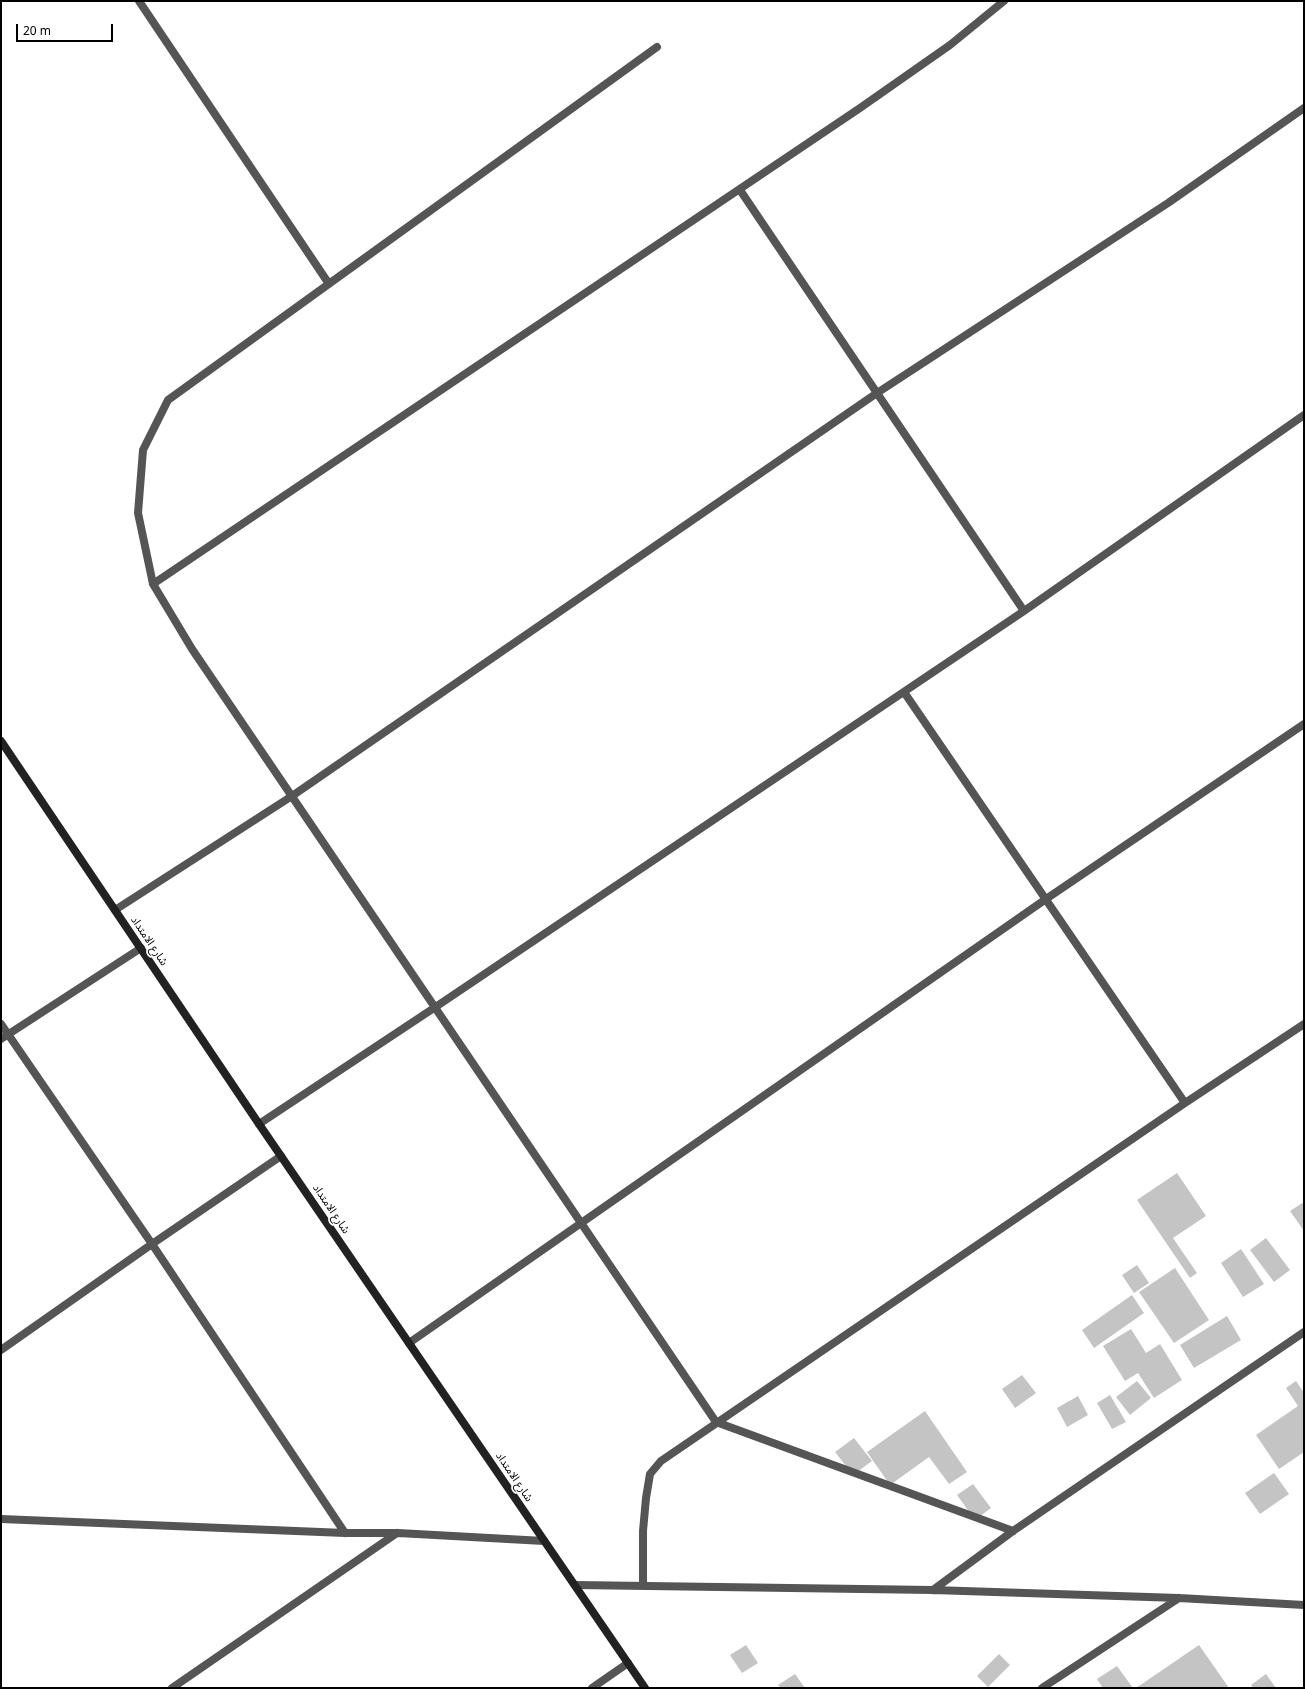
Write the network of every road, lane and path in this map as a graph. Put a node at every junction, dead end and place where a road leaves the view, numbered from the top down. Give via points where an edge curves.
1 (139, 1) edge
2 (1004, 1) edge
3 (657, 47) dead end
4 (1304, 108) edge
5 (740, 190) junction
6 (329, 284) junction
7 (877, 392) junction
8 (1304, 416) edge
9 (153, 584) junction
10 (1024, 611) junction
11 (904, 692) junction
12 (1304, 724) edge
13 (1, 741) edge
14 (292, 796) junction
15 (1046, 899) junction
16 (115, 910) junction
17 (141, 948) junction
18 (434, 1008) junction
19 (1, 1024) edge
20 (1304, 1024) edge
21 (4, 1037) edge
22 (1185, 1103) junction
23 (259, 1124) junction
24 (282, 1156) junction
25 (582, 1223) junction
26 (152, 1244) junction
27 (1304, 1332) edge
28 (409, 1343) junction
29 (1, 1350) edge
30 (716, 1422) junction
31 (1, 1519) edge
32 (1013, 1531) junction
33 (345, 1533) junction
34 (398, 1533) junction
35 (544, 1541) junction
36 (576, 1585) junction
37 (643, 1586) junction
38 (933, 1590) junction
39 (1179, 1598) junction
40 (1304, 1605) edge
41 (628, 1663) junction
42 (172, 1688) edge
43 (592, 1688) edge
44 (645, 1688) edge
45 (1042, 1688) edge

1 - 6 street
2 - 5 street via 950,45
3 - 6 street
4 - 7 street via 1168,203
5 - 7 street
5 - 9 street
6 - 9 street via 168,400 143,450 142,458 138,513
7 - 10 street
7 - 14 street
8 - 10 street
9 - 14 street via 192,649
10 - 11 street
11 - 15 street
11 - 18 street
12 - 15 street
13 - 16 street, شارع الامتداد
14 - 16 street
14 - 18 street
15 - 22 street
15 - 25 street
16 - 17 street, شارع الامتداد
17 - 21 street
17 - 23 street, شارع الامتداد
18 - 23 street
18 - 25 street
19 - 21 street
20 - 22 street
21 - 26 street
22 - 30 street
23 - 24 street, شارع الامتداد
24 - 26 street
24 - 28 street, شارع الامتداد
25 - 28 street
25 - 30 street
26 - 29 street
26 - 33 street
27 - 32 street
28 - 35 street, شارع الامتداد
30 - 32 street
30 - 37 street via 661,1461 650,1474 643,1531
31 - 33 street
32 - 38 street
33 - 34 street
34 - 35 street
34 - 42 street
35 - 36 street, شارع الامتداد
36 - 37 street
36 - 41 street, شارع الامتداد
37 - 38 street
38 - 39 street
39 - 40 street
39 - 45 street
41 - 43 street
41 - 44 street, شارع الامتداد

